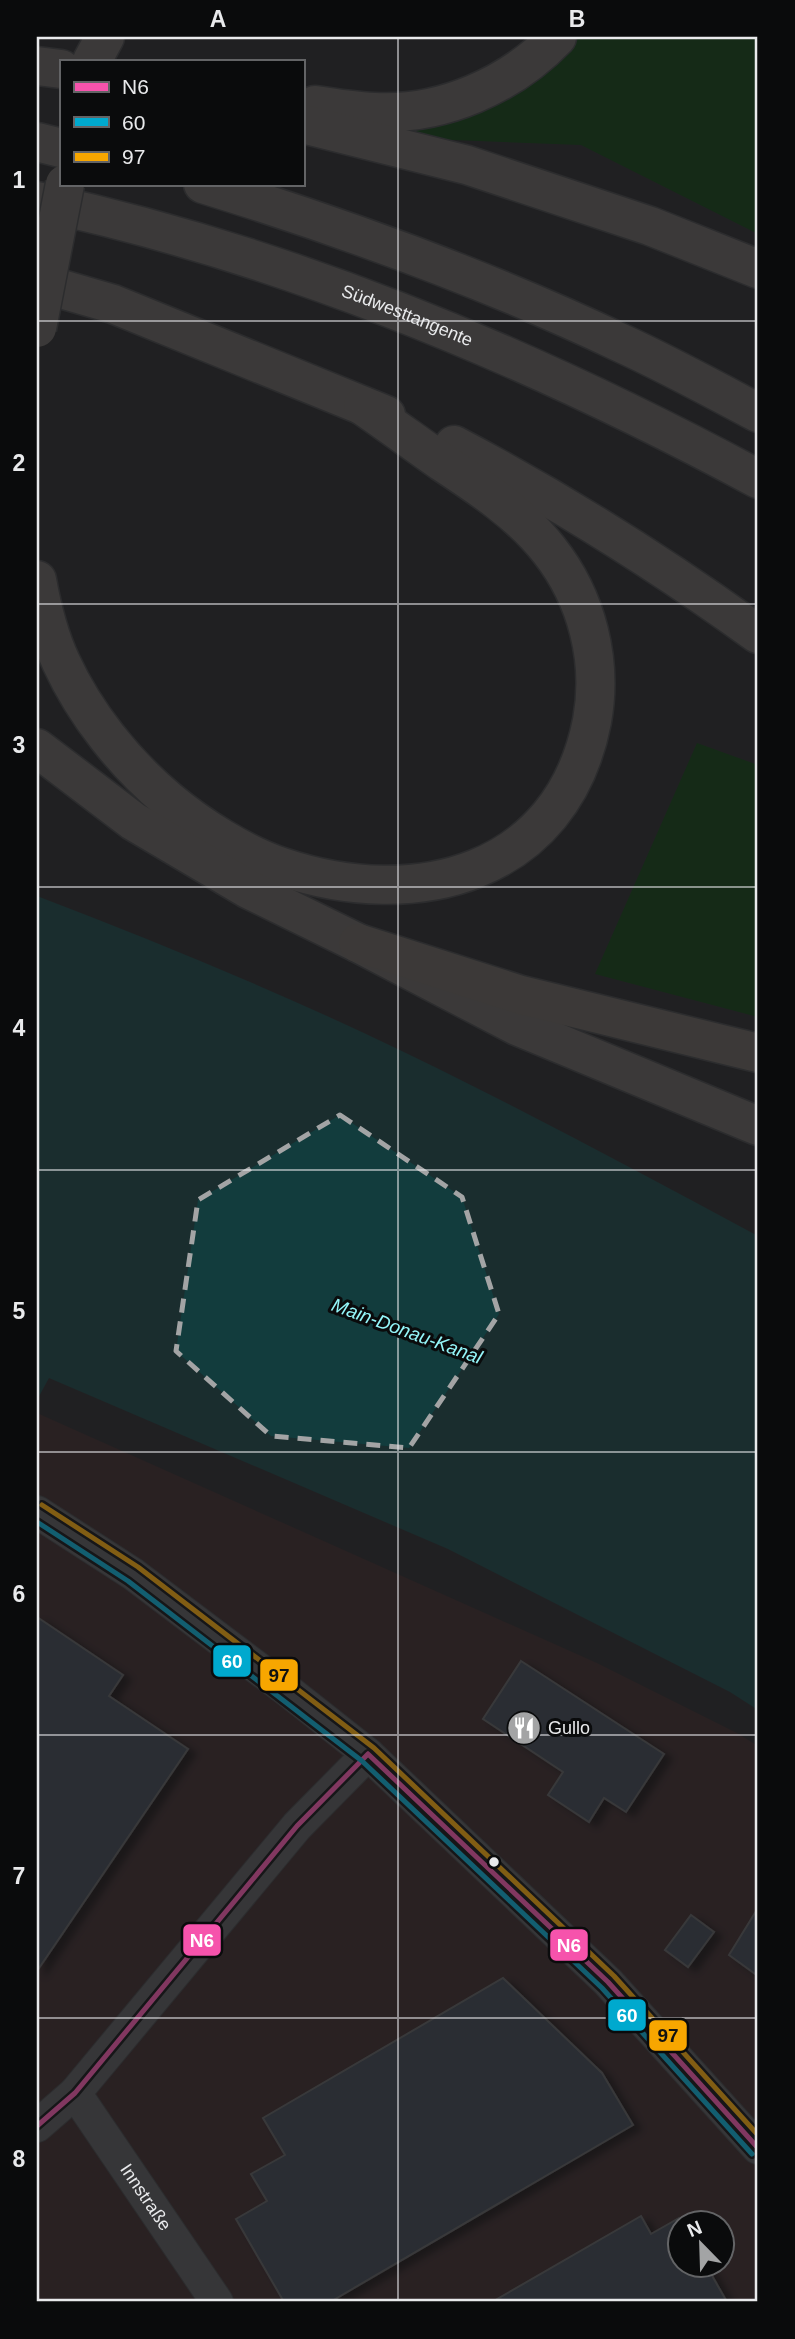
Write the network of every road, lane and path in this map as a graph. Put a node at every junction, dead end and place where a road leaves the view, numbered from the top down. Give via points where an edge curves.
1 (86, 37) edge
2 (105, 37) edge
3 (557, 37) edge
4 (90, 60) edge
5 (91, 60) edge
6 (37, 66) edge
7 (60, 69) edge
8 (304, 104) edge
9 (304, 124) edge
10 (37, 142) edge
11 (60, 148) edge
12 (65, 186) edge
13 (209, 186) edge
14 (37, 201) edge
15 (758, 269) edge
16 (37, 282) edge
17 (37, 328) edge
18 (363, 406) junction
19 (758, 413) edge
20 (758, 479) edge
21 (37, 580) edge
22 (758, 634) edge
23 (37, 748) edge
24 (358, 943) junction
25 (758, 1053) edge
26 (758, 1126) edge
27 (37, 1512) edge
28 (368, 1754) junction
29 (75, 2093) junction
30 (37, 2126) edge
31 (758, 2148) edge
32 (217, 2302) edge

1 - 4 highway
2 - 5 highway
3 - 8 highway via 513,74 443,105 376,113
6 - 7 highway
9 - 15 highway via 467,165 650,226
10 - 11 highway
12 - 17 highway, bridge
13 - 19 highway via 354,233 496,288 622,343
14 - 20 highway, Südwesttangente via 205,245 398,312 585,391
16 - 18 highway via 113,304
18 - 21 highway via 521,521 561,568 587,624 594,651 594,708 573,779 534,833 489,863 445,880 382,886 334,881 280,867 220,837 159,791 124,757 84,705 60,660
18 - 22 highway via 432,434 531,487
23 - 24 highway via 98,796 174,846 248,889
24 - 25 highway via 521,995
24 - 26 highway via 517,1026
27 - 28 street via 133,1574
28 - 29 street via 297,1826
28 - 31 street via 608,1982
29 - 30 street
29 - 32 street, Innstraße

